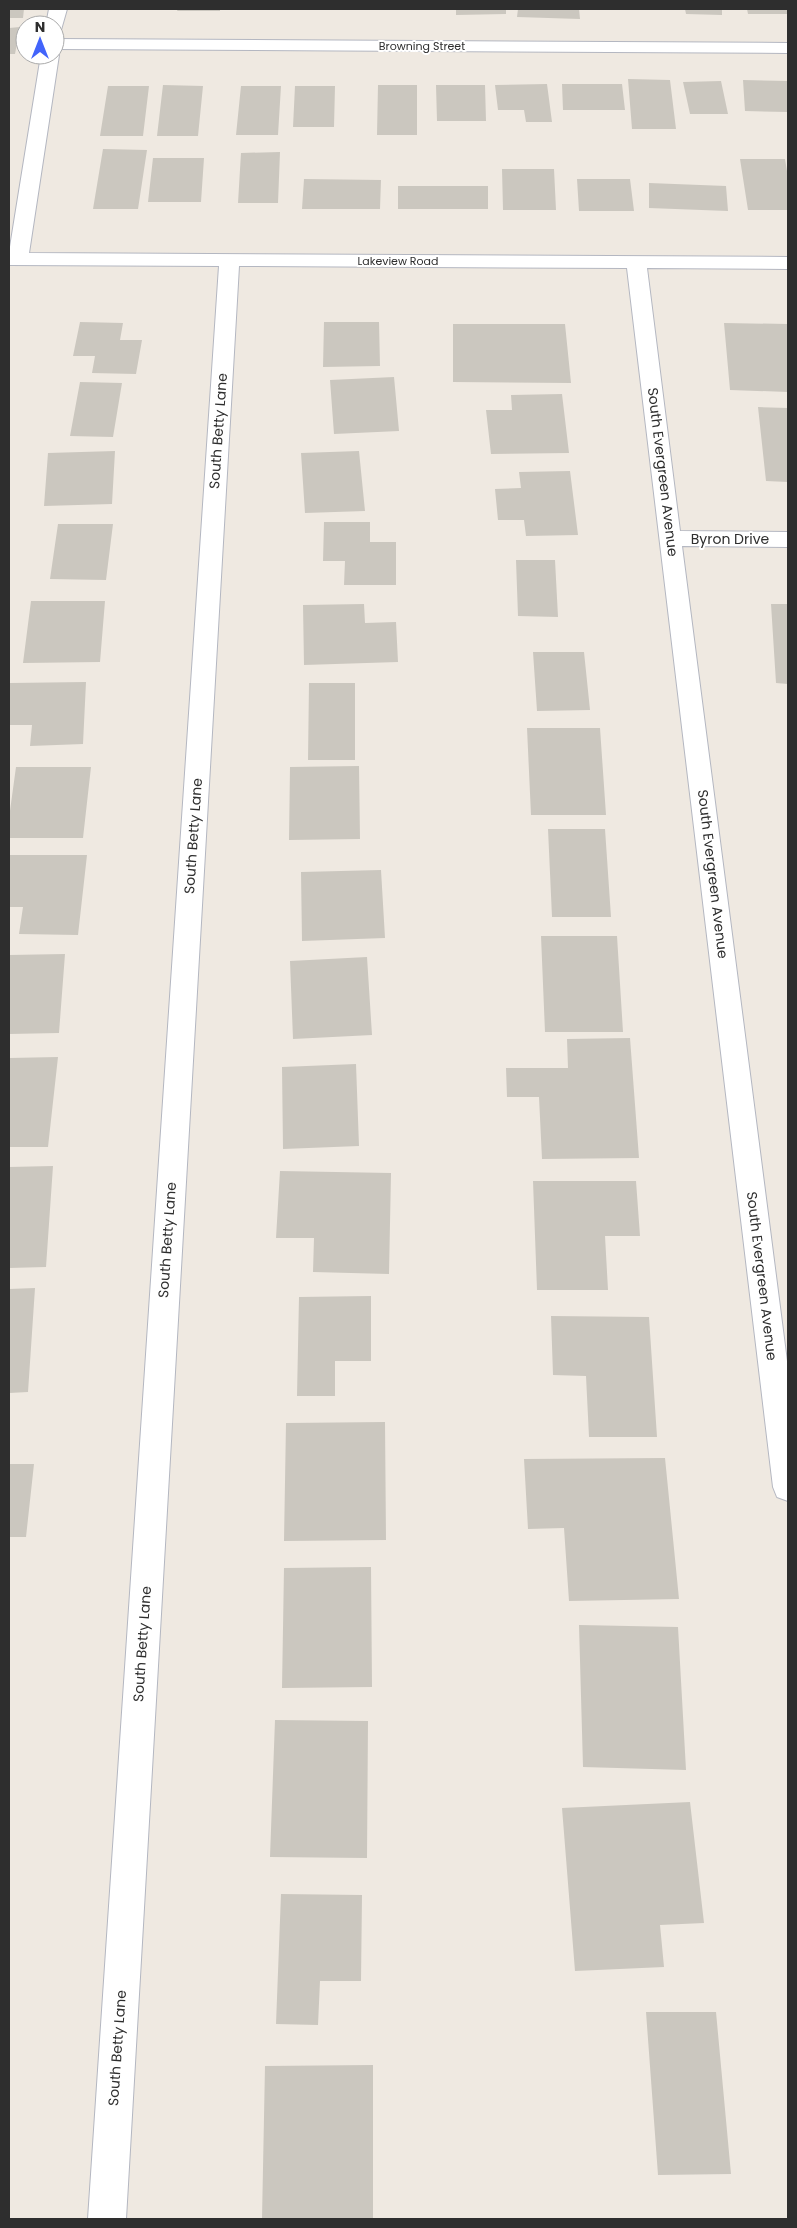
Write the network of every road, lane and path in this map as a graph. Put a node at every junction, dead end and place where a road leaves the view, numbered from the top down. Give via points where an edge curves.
1 (65, 44) edge
2 (788, 48) edge
3 (48, 65) edge
4 (13, 259) edge
5 (229, 260) junction
6 (636, 262) junction
7 (788, 263) edge
8 (672, 538) junction
9 (788, 539) edge
10 (788, 1487) edge
11 (107, 2219) edge

1 - 2 street, Browning Street
3 - 4 street
4 - 5 street, Lakeview Road
5 - 6 street, Lakeview Road
5 - 11 street, South Betty Lane
6 - 7 street, Lakeview Road
6 - 8 street, South Evergreen Avenue
8 - 9 street, Byron Drive
8 - 10 street, South Evergreen Avenue

